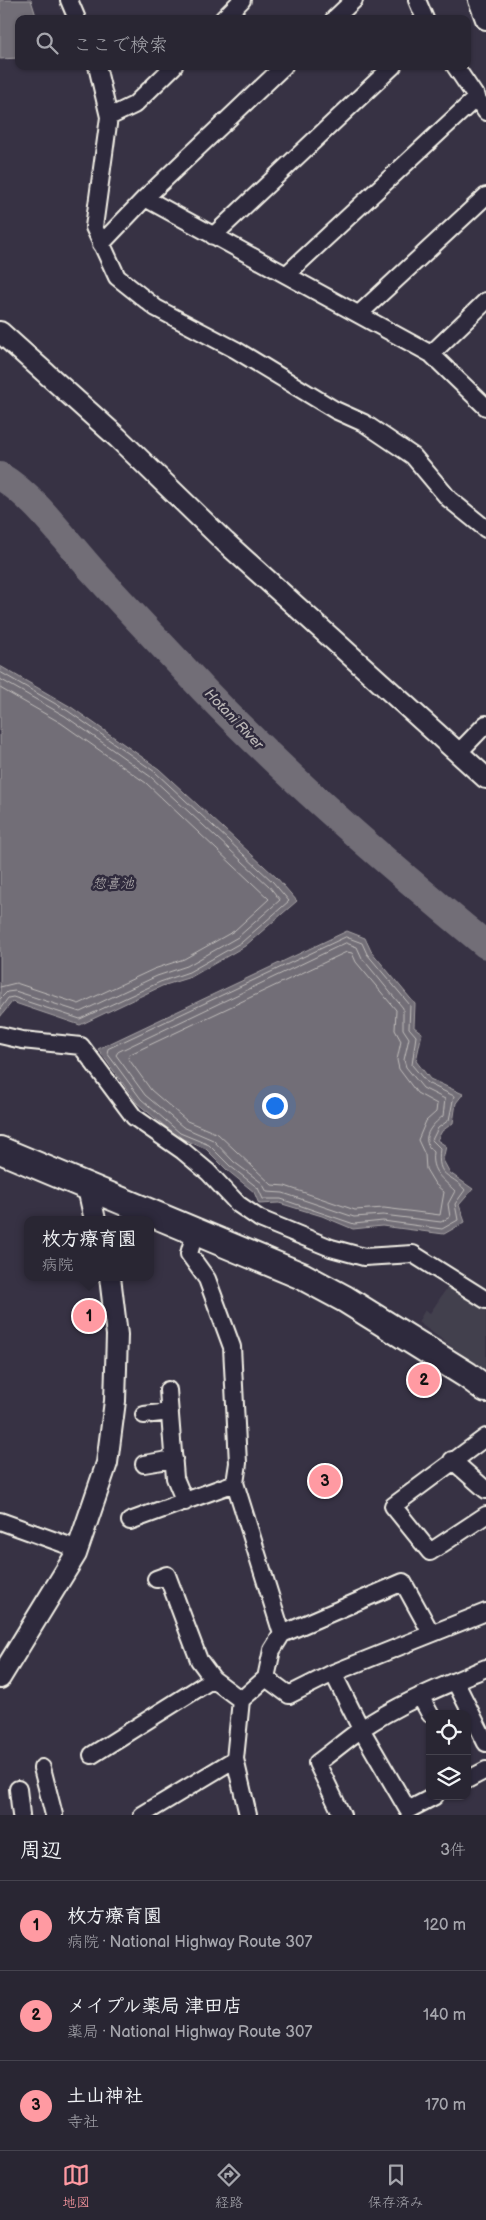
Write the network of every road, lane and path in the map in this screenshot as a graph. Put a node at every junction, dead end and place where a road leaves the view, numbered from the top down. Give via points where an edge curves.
1 (69, 0) edge
2 (242, 0) edge
3 (354, 0) edge
4 (417, 0) edge
5 (479, 0) edge
6 (76, 15) edge
7 (226, 15) edge
8 (338, 15) edge
9 (423, 15) edge
10 (486, 19) edge
11 (98, 70) edge
12 (170, 70) edge
13 (280, 70) edge
14 (389, 70) edge
15 (458, 70) edge
16 (476, 97) junction
17 (486, 112) edge
18 (109, 117) junction
19 (486, 196) edge
20 (145, 198) junction
21 (213, 236) junction
22 (102, 244) junction
23 (288, 274) junction
24 (486, 301) edge
25 (359, 314) junction
26 (0, 332) edge
27 (431, 354) junction
28 (486, 407) edge
29 (486, 529) edge
30 (486, 724) edge
31 (459, 752) junction
32 (486, 778) edge
33 (0, 1035) edge
34 (0, 1150) edge
35 (88, 1188) junction
36 (94, 1216) edge
37 (195, 1232) junction
38 (110, 1281) edge
39 (486, 1300) edge
40 (486, 1389) edge
41 (168, 1390) dead end
42 (170, 1412) junction
43 (144, 1415) dead end
44 (486, 1437) edge
45 (174, 1460) junction
46 (452, 1460) junction
47 (144, 1464) dead end
48 (235, 1483) junction
49 (486, 1490) edge
50 (185, 1502) junction
51 (486, 1515) edge
52 (0, 1521) edge
53 (130, 1521) dead end
54 (78, 1549) junction
55 (156, 1579) dead end
56 (486, 1612) edge
57 (430, 1633) junction
58 (282, 1634) junction
59 (486, 1668) edge
60 (333, 1673) junction
61 (0, 1678) edge
62 (266, 1678) junction
63 (213, 1679) junction
64 (454, 1681) junction
65 (420, 1696) junction
66 (241, 1700) junction
67 (428, 1710) edge
68 (361, 1729) junction
69 (486, 1743) edge
70 (92, 1755) dead end
71 (235, 1759) junction
72 (42, 1768) dead end
73 (486, 1770) edge
74 (471, 1778) edge
75 (18, 1788) dead end
76 (427, 1800) edge
77 (21, 1815) edge
78 (54, 1815) edge
79 (142, 1815) edge
80 (248, 1815) edge
81 (342, 1815) edge

1 - 6 street
2 - 7 street
3 - 8 street
4 - 9 street
5 - 10 street
11 - 18 street
12 - 18 street via 134,105
13 - 20 street
14 - 21 street
15 - 16 street
16 - 17 street
16 - 23 street
18 - 22 street via 94,227
19 - 25 street
20 - 21 street
20 - 22 street
21 - 23 street
22 - 29 street via 117,277 156,308 236,350 335,410 364,423 413,456 449,499
23 - 25 street
24 - 27 street
25 - 27 street
26 - 31 street via 118,438 225,542
27 - 28 street
30 - 31 street
31 - 32 street
33 - 39 street via 81,1046 134,1117 189,1156 238,1204 260,1219 331,1248 364,1257 413,1254
34 - 35 highway
35 - 36 street
35 - 37 highway
37 - 40 highway via 302,1276 353,1304
37 - 48 street via 190,1254 207,1280 232,1347 238,1463
38 - 54 street via 117,1334 115,1401 107,1463
41 - 42 street
42 - 43 street
42 - 45 street
44 - 46 street
45 - 47 street
45 - 50 street via 175,1478
46 - 49 street
46 - 51 street via 393,1506 430,1552
48 - 50 street
48 - 58 street
50 - 53 street
52 - 54 street
54 - 61 street
55 - 63 street via 167,1575 199,1660
56 - 57 street
57 - 58 street via 403,1582
57 - 60 street
58 - 62 street via 272,1650
59 - 64 street
60 - 62 street via 289,1696
60 - 68 street
62 - 66 street
63 - 66 street
63 - 70 street
64 - 65 street
64 - 69 street
65 - 67 street
65 - 68 street
66 - 71 street
68 - 76 street via 408,1810
68 - 81 street via 317,1763
71 - 79 street
71 - 80 street
72 - 78 street
73 - 74 street
75 - 77 street

